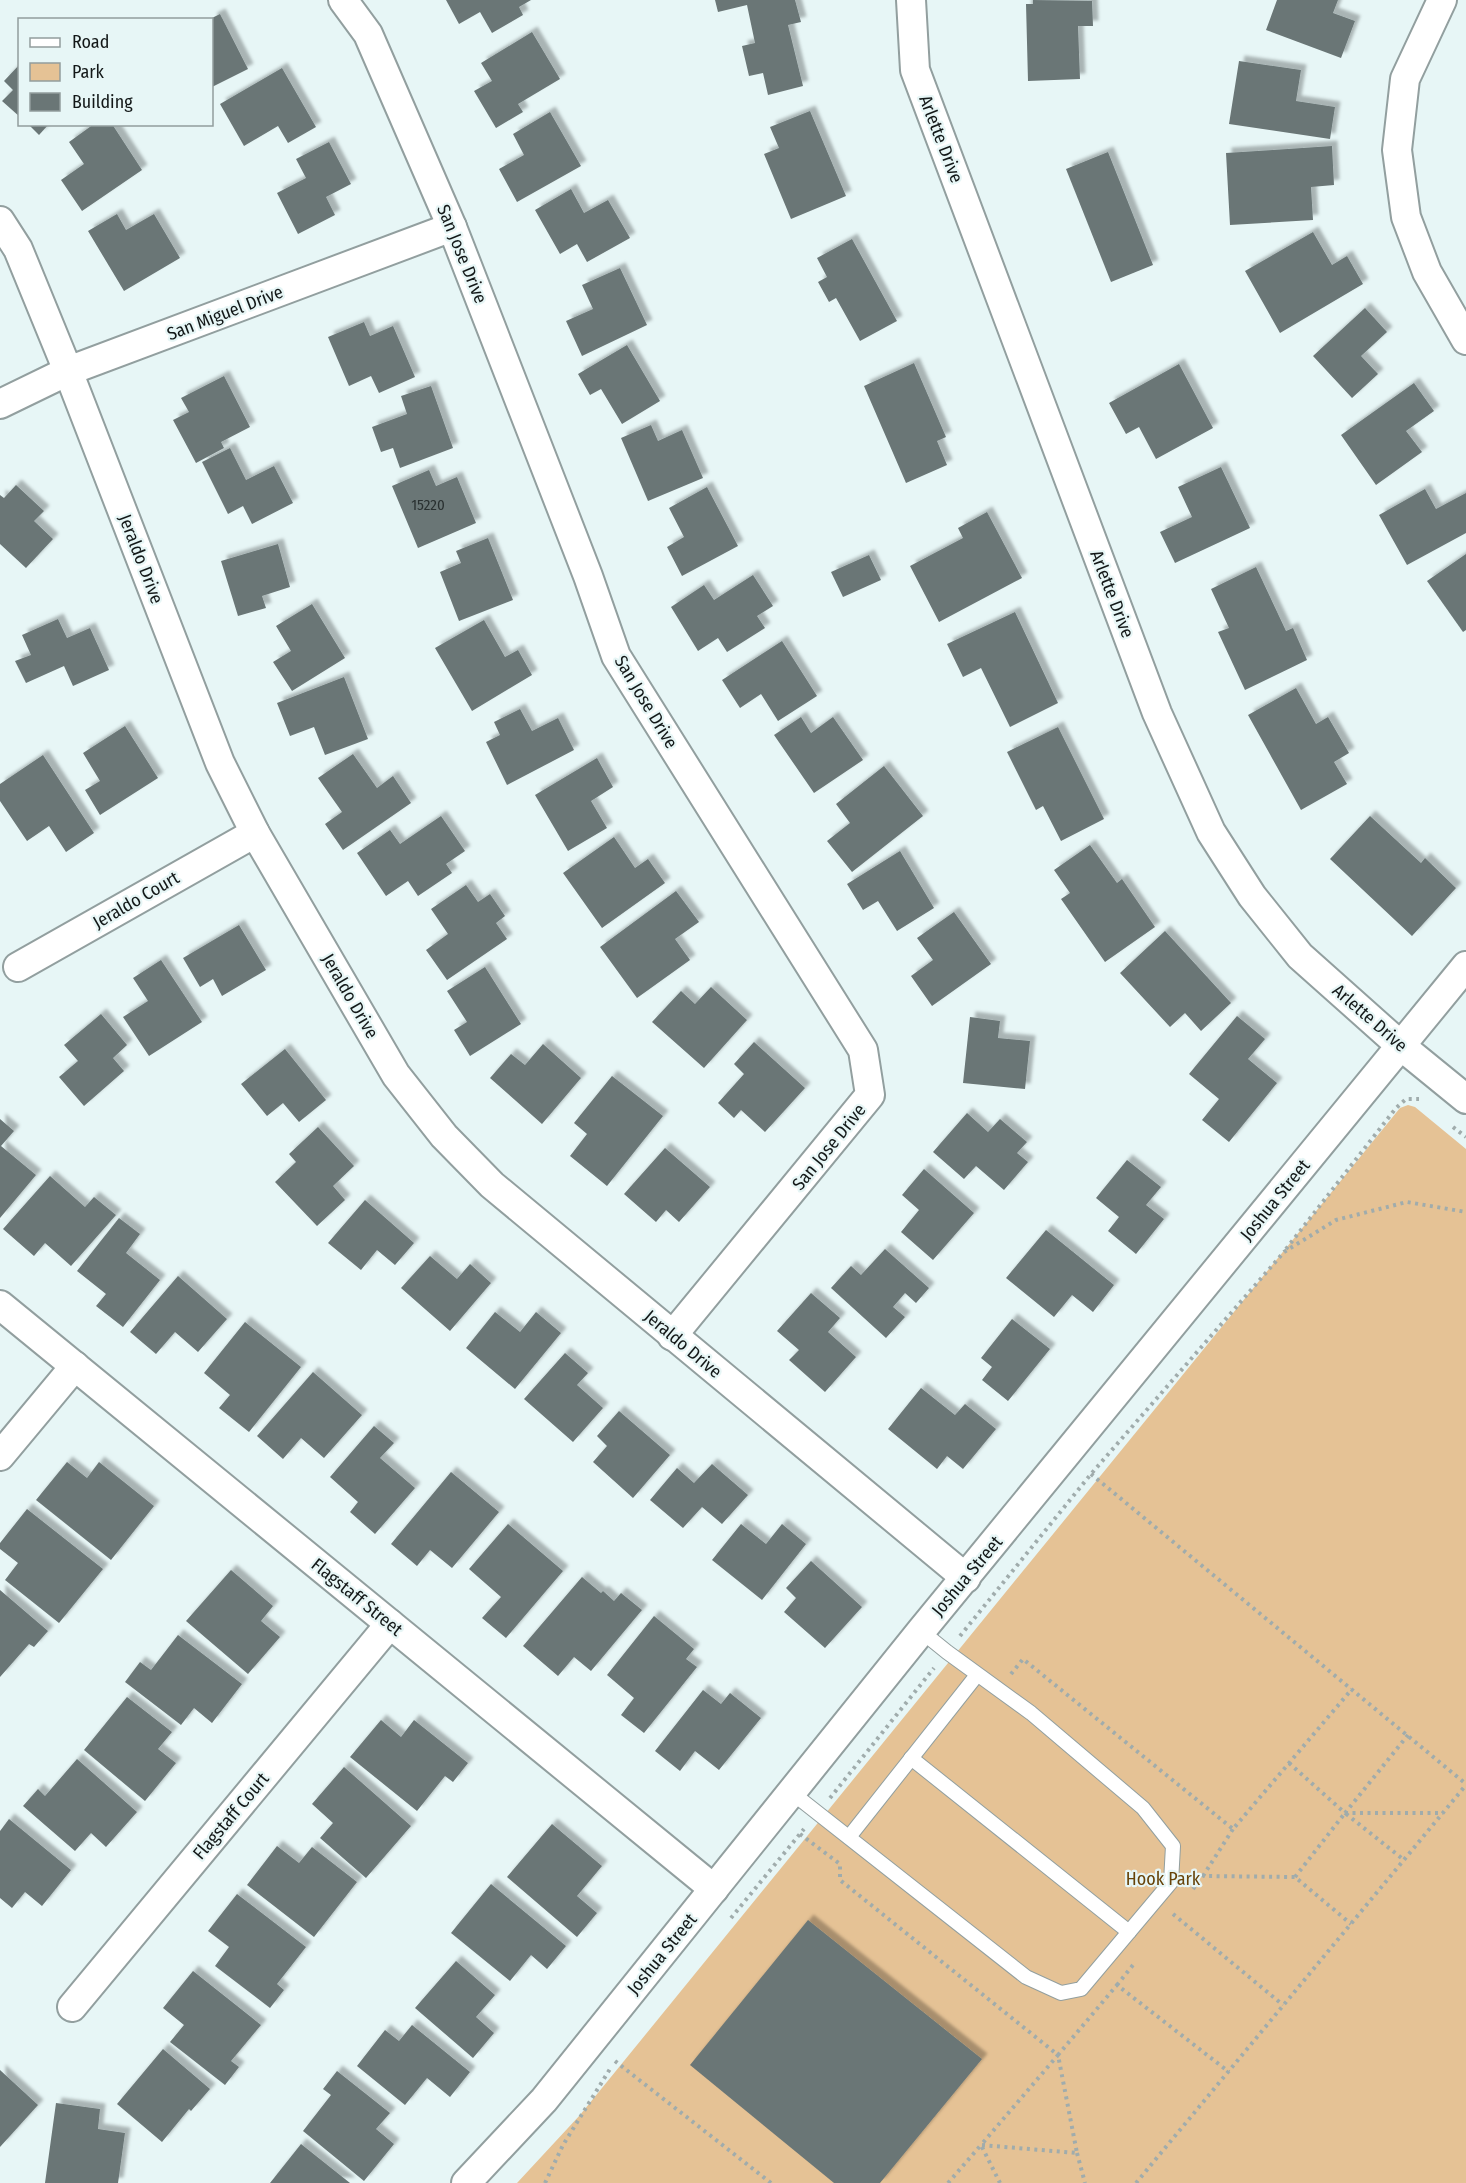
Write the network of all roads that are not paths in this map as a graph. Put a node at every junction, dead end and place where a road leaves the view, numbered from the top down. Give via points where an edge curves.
1 (343, 0) edge
2 (911, 0) edge
3 (1442, 0) edge
4 (0, 221) edge
5 (452, 227) junction
6 (1466, 340) edge
7 (68, 371) junction
8 (0, 404) edge
9 (255, 833) junction
10 (1466, 966) edge
11 (18, 967) dead end
12 (1401, 1046) junction
13 (1466, 1099) edge
14 (0, 1305) edge
15 (672, 1336) junction
16 (75, 1366) junction
17 (0, 1456) edge
18 (966, 1578) junction
19 (390, 1624) junction
20 (921, 1630) junction
21 (977, 1675) junction
22 (911, 1758) junction
23 (791, 1792) junction
24 (849, 1837) junction
25 (714, 1889) junction
26 (1130, 1932) junction
27 (72, 2007) dead end
28 (466, 2183) edge

1 - 5 street, San Jose Drive via 368,34
2 - 12 street, Arlette Drive via 915,70 1156,713 1211,832 1252,896 1300,956
3 - 6 street via 1405,78 1397,150 1406,217 1427,272
4 - 7 street, Jeraldo Drive via 18,249
5 - 7 street, San Miguel Drive
5 - 15 street, San Jose Drive via 616,656 863,1050 870,1095
7 - 8 street, San Miguel Drive
7 - 9 street, Jeraldo Drive via 220,763
9 - 11 street, Jeraldo Court
9 - 15 street, Jeraldo Drive via 396,1075 444,1136 492,1185
10 - 12 street, Joshua Street
12 - 13 street, Arlette Drive
12 - 18 street, Joshua Street
14 - 16 street, Flagstaff Street
15 - 18 street, Jeraldo Drive
16 - 17 street
16 - 19 street, Flagstaff Street
18 - 20 street, Joshua Street
19 - 25 street, Flagstaff Street
19 - 27 street, Flagstaff Court
20 - 21 lane
20 - 23 street, Joshua Street
21 - 22 lane
21 - 26 lane via 1031,1713 1143,1808 1173,1846 1171,1882
22 - 24 lane
22 - 26 lane
23 - 24 lane
23 - 25 street, Joshua Street
24 - 26 lane via 1026,1977 1061,1993 1081,1989
25 - 28 street, Joshua Street via 544,2100

